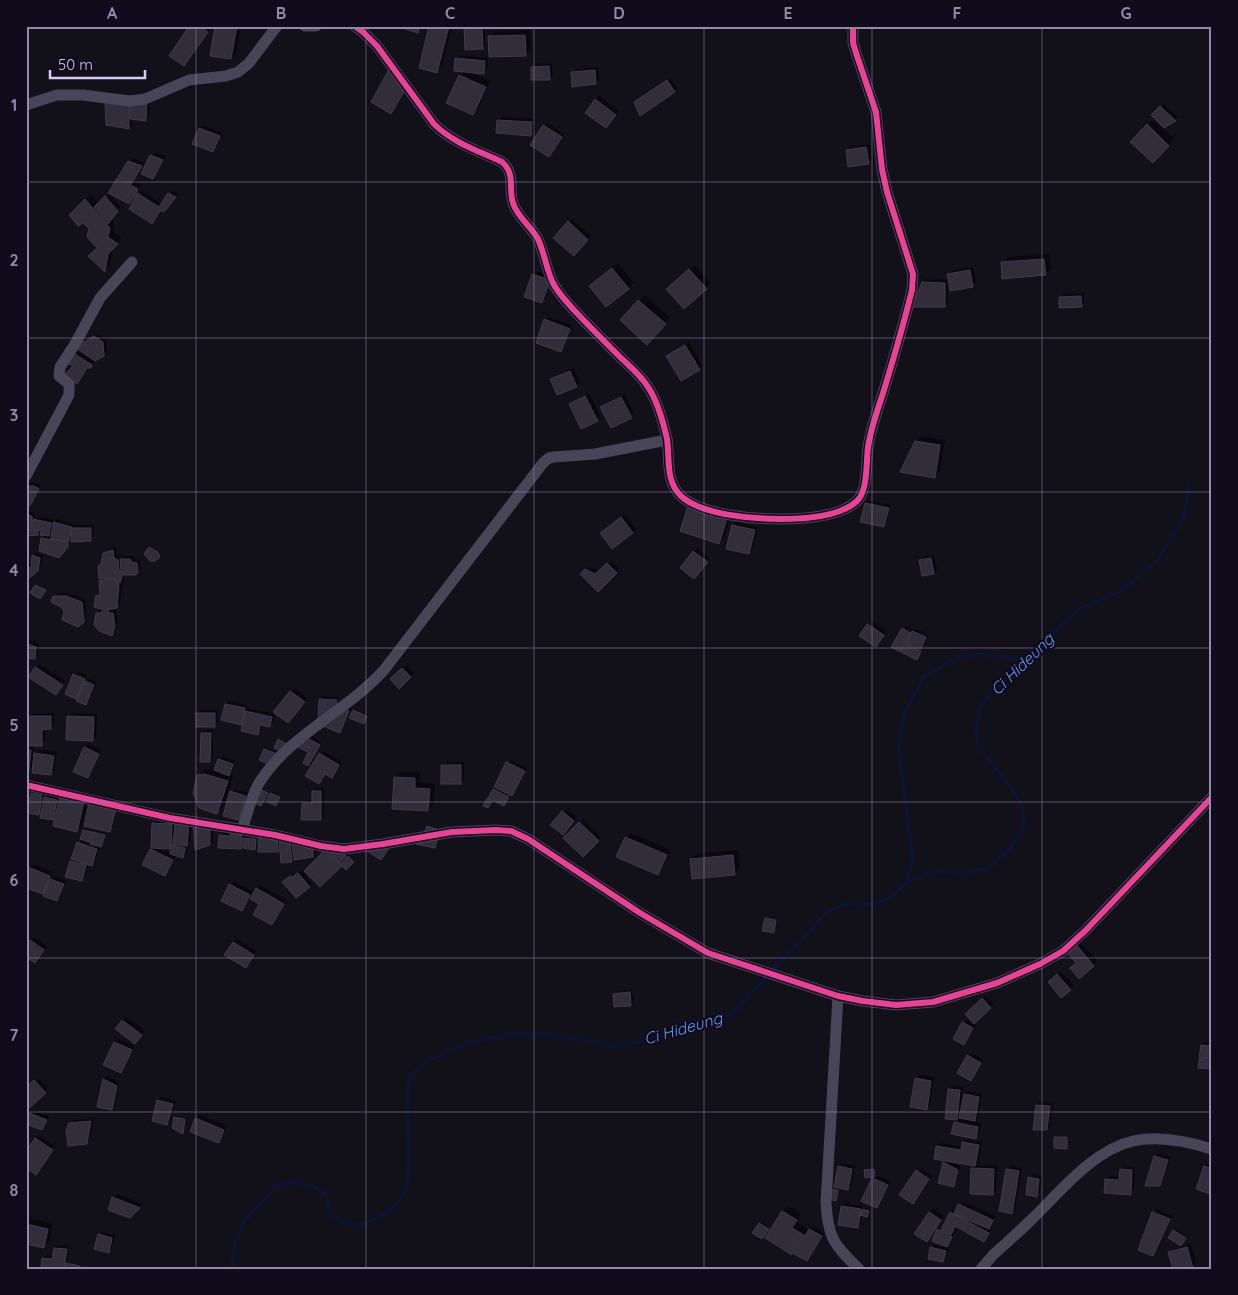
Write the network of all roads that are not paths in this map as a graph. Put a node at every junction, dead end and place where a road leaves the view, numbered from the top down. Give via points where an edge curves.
1 (277, 26) edge
2 (305, 26) edge
3 (316, 26) edge
4 (355, 26) edge
5 (853, 26) edge
6 (26, 105) edge
7 (132, 262) dead end
8 (667, 440) junction
9 (26, 476) edge
10 (26, 785) edge
11 (1212, 796) edge
12 (242, 830) junction
13 (838, 996) junction
14 (1212, 1150) edge
15 (859, 1269) edge
16 (981, 1269) edge

1 - 6 street via 249,63 226,76 189,80 145,99 130,101 57,95
2 - 3 street
4 - 8 street via 377,46 442,132 508,167 513,204 536,237 558,293 649,387 660,410
5 - 8 street via 853,43 876,112 887,192 913,274 908,305 874,417 860,497 842,510 800,519 754,519 709,510 690,503 673,486
7 - 9 street via 100,298 60,367 59,376 69,384 70,396
8 - 12 street via 595,454 554,457 543,463 384,670 362,692 293,743 276,761 259,784
10 - 12 street via 170,818
11 - 13 street via 1086,930 1063,951 1040,964 997,983 933,1002 896,1005
12 - 13 street via 344,849 452,832 511,831 708,953
13 - 15 street via 827,1218 831,1237
14 - 16 street via 1194,1143 1159,1138 1133,1140 1115,1147 1090,1163

